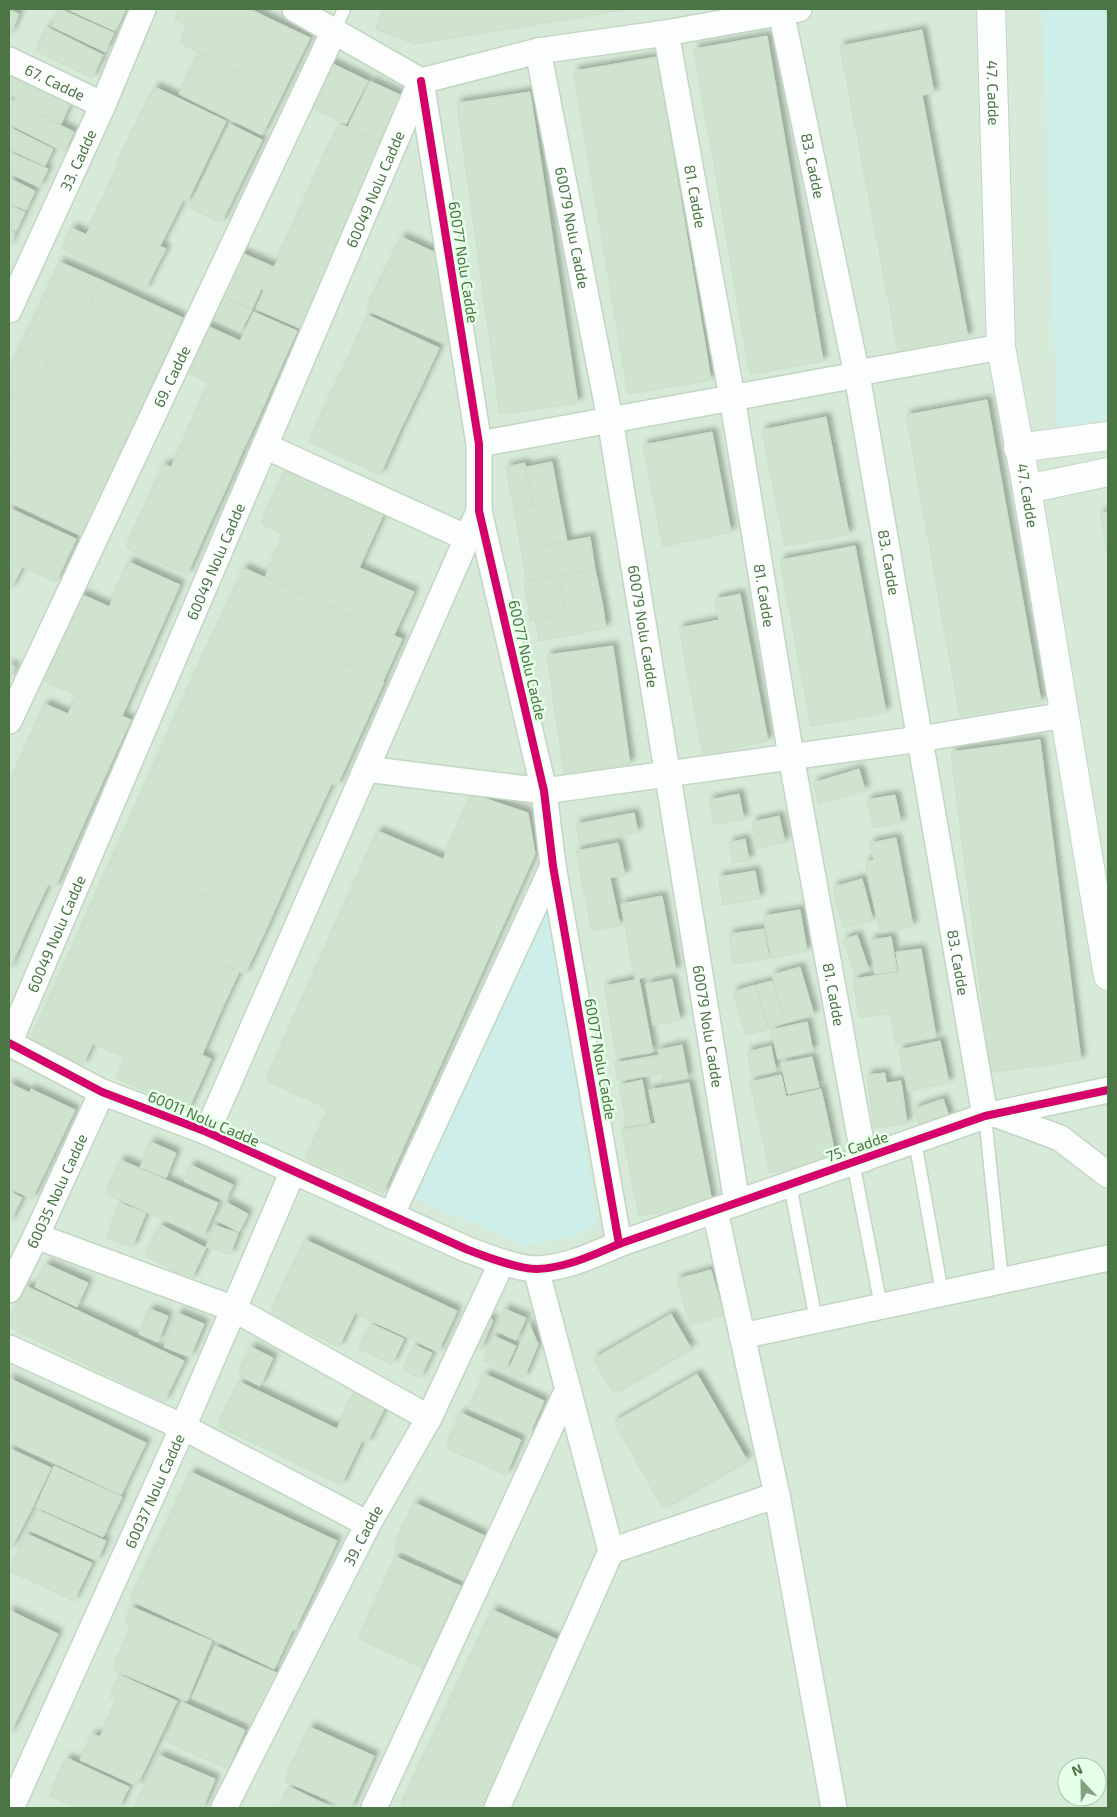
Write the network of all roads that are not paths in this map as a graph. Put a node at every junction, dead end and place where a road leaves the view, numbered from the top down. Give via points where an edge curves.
1 (143, 9) edge
2 (295, 9) edge
3 (991, 9) edge
4 (790, 10) edge
5 (339, 20) edge
6 (666, 33) junction
7 (538, 51) junction
8 (9, 60) edge
9 (421, 81) junction
10 (103, 104) junction
11 (15, 281) edge
12 (9, 310) edge
13 (1001, 347) junction
14 (857, 374) junction
15 (732, 397) junction
16 (610, 419) junction
17 (1108, 436) edge
18 (479, 444) junction
19 (265, 446) junction
20 (1018, 448) junction
21 (1108, 472) edge
22 (1027, 488) junction
23 (479, 511) junction
24 (466, 538) junction
25 (1065, 715) junction
26 (9, 721) edge
27 (920, 739) junction
28 (791, 756) junction
29 (366, 769) junction
30 (667, 772) junction
31 (544, 790) junction
32 (553, 866) junction
33 (1108, 972) edge
34 (9, 1043) edge
35 (1108, 1090) edge
36 (102, 1092) junction
37 (990, 1115) junction
38 (207, 1132) junction
39 (915, 1141) junction
40 (859, 1160) junction
41 (293, 1171) junction
42 (1108, 1175) edge
43 (790, 1185) junction
44 (726, 1207) junction
45 (391, 1216) junction
46 (36, 1236) junction
47 (619, 1244) junction
48 (1108, 1258) edge
49 (502, 1262) junction
50 (536, 1269) junction
51 (1002, 1280) junction
52 (9, 1290) edge
53 (942, 1293) junction
54 (881, 1306) junction
55 (234, 1308) junction
56 (816, 1320) junction
57 (742, 1336) junction
58 (9, 1348) edge
59 (568, 1389) junction
60 (429, 1418) junction
61 (183, 1427) junction
62 (777, 1496) junction
63 (368, 1524) junction
64 (611, 1552) junction
65 (11, 1808) edge
66 (224, 1808) edge
67 (374, 1808) edge
68 (497, 1808) edge
69 (834, 1808) edge

1 - 10 street, 33. Cadde
2 - 5 street
3 - 13 street, 47. Cadde
4 - 6 street
4 - 14 street, 83. Cadde
5 - 9 street
5 - 26 street, 69. Cadde
6 - 7 street
6 - 15 street, 81. Cadde
7 - 9 street
7 - 16 street, 60079 Nolu Cadde
8 - 10 street, 67. Cadde
9 - 18 street, 60077 Nolu Cadde
9 - 19 street, 60049 Nolu Cadde
10 - 11 street, 33. Cadde
11 - 12 street, 33. Cadde
13 - 14 street
13 - 20 street, 47. Cadde
14 - 15 street
14 - 27 street, 83. Cadde
15 - 16 street
15 - 28 street, 81. Cadde
16 - 18 street
16 - 30 street, 60079 Nolu Cadde
17 - 20 street
18 - 23 street, 60077 Nolu Cadde
19 - 24 street
19 - 34 street, 60049 Nolu Cadde
20 - 22 street, 47. Cadde
21 - 22 street
22 - 25 street, 47. Cadde
23 - 24 street
23 - 31 street, 60077 Nolu Cadde
24 - 29 street
25 - 27 street
25 - 33 street, 47. Cadde
27 - 28 street
27 - 37 street, 83. Cadde
28 - 30 street
28 - 40 street, 81. Cadde
29 - 31 street
29 - 38 street
30 - 31 street
30 - 44 street, 60079 Nolu Cadde
31 - 32 street, 60077 Nolu Cadde
32 - 45 street
32 - 47 street, 60077 Nolu Cadde
34 - 36 street, 60011 Nolu Cadde
35 - 37 street, 75. Cadde
36 - 38 street, 60011 Nolu Cadde
36 - 46 street, 60035 Nolu Cadde
37 - 39 street, 75. Cadde
37 - 42 street via 1060,1138
37 - 51 lane
38 - 41 street, 60011 Nolu Cadde
39 - 40 street, 75. Cadde
39 - 53 lane
40 - 43 street, 75. Cadde
40 - 54 lane
41 - 45 street, 60011 Nolu Cadde
41 - 55 street, 60037 Nolu Cadde
43 - 44 street, 75. Cadde
43 - 56 lane
44 - 47 street, 75. Cadde
44 - 57 street, 60079 Nolu Cadde
45 - 49 street, 60011 Nolu Cadde
46 - 52 street, 60035 Nolu Cadde
46 - 55 street
47 - 50 street, 75. Cadde via 577,1261
48 - 51 street
49 - 50 street, 60011 Nolu Cadde
49 - 60 street, 39. Cadde
50 - 59 street
51 - 53 street
53 - 54 street
54 - 56 street
55 - 60 street
55 - 61 street, 60037 Nolu Cadde
56 - 57 street
57 - 62 street, 60079 Nolu Cadde
58 - 61 street
59 - 64 street
59 - 67 street
60 - 63 street, 39. Cadde
61 - 63 street
61 - 65 street, 60037 Nolu Cadde
62 - 64 street
62 - 69 street, 60079 Nolu Cadde
63 - 66 street, 39. Cadde
64 - 68 street

